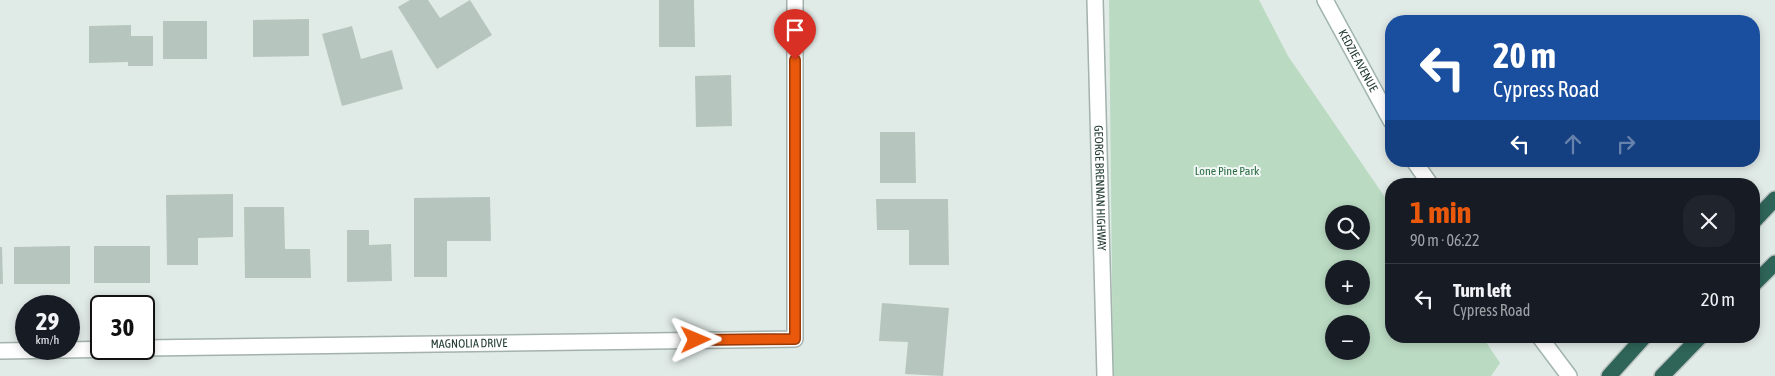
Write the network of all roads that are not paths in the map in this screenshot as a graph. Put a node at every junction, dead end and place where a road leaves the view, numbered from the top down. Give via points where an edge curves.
1 (795, 0) edge
2 (1095, 0) edge
3 (1325, 0) edge
4 (1385, 110) edge
5 (1418, 167) edge
6 (1426, 178) edge
7 (1775, 199) edge
8 (1760, 215) edge
9 (1775, 263) edge
10 (1760, 278) edge
11 (1544, 343) edge
12 (1639, 343) edge
13 (1694, 343) edge
14 (155, 348) edge
15 (90, 350) edge
16 (0, 351) edge
17 (1105, 376) edge
18 (1569, 376) edge
19 (1609, 376) edge
20 (1662, 376) edge

1 - 14 street, MAGNOLIA DRIVE via 795,339
2 - 17 street, GEORGE BRENNAN HIGHWAY
3 - 4 street, KEDZIE AVENUE
5 - 6 street
7 - 8 highway
9 - 10 highway
11 - 18 street
12 - 19 highway
13 - 20 highway
15 - 16 street

